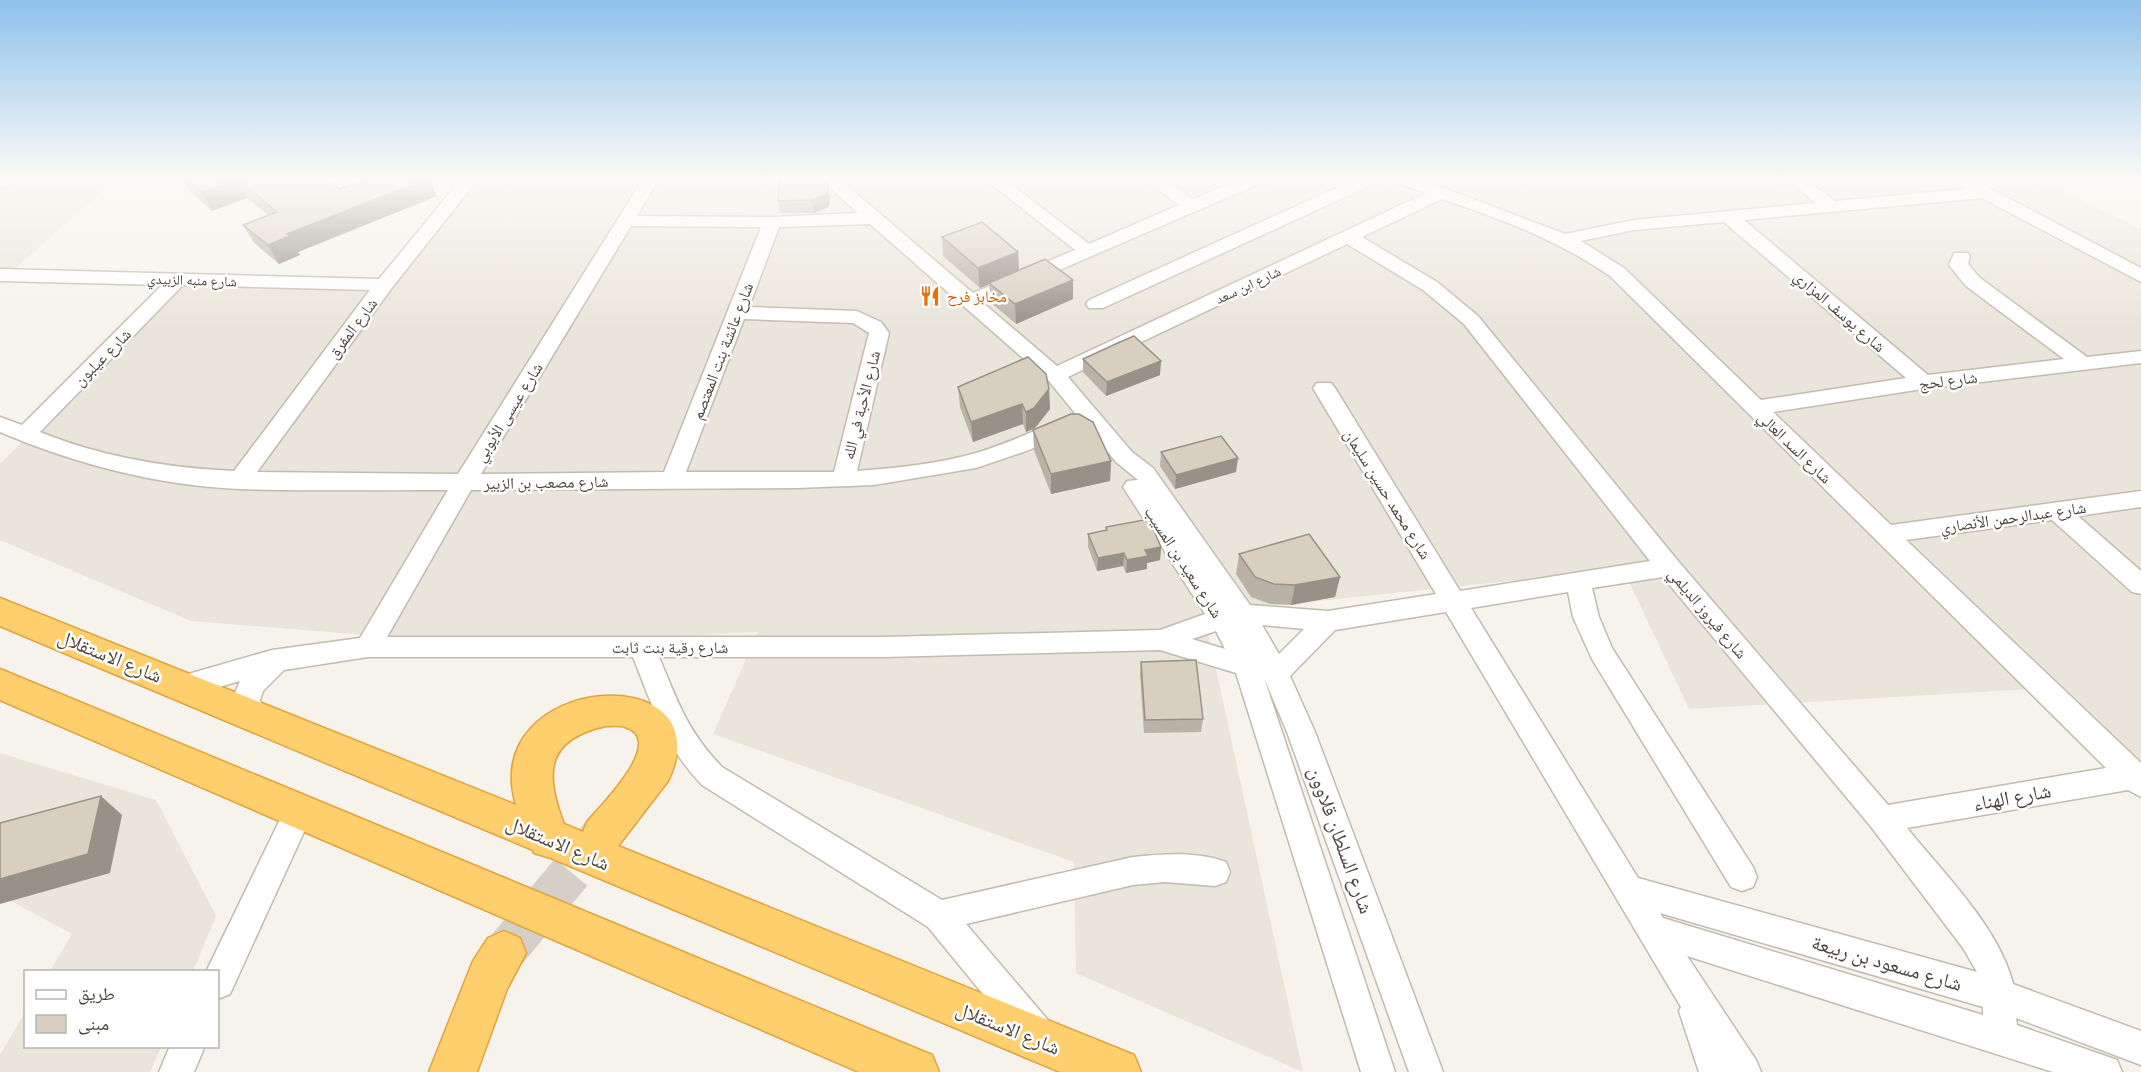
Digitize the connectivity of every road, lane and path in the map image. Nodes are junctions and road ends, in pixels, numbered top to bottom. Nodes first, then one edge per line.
1 (429, 229) edge
2 (620, 229) edge
3 (769, 229) edge
4 (887, 229) edge
5 (1059, 229) edge
6 (1140, 229) edge
7 (1260, 229) edge
8 (1365, 229) edge
9 (1539, 229) edge
10 (1614, 229) edge
11 (1744, 229) edge
12 (2051, 229) edge
13 (1349, 237) junction
14 (1566, 239) junction
15 (1089, 252) junction
16 (1961, 256) dead end
17 (0, 275) edge
18 (2141, 276) edge
19 (179, 279) junction
20 (384, 285) junction
21 (969, 302) junction
22 (1096, 304) dead end
23 (738, 313) junction
24 (2141, 357) edge
25 (2084, 364) junction
26 (1055, 375) junction
27 (1923, 382) junction
28 (1324, 388) dead end
29 (1755, 408) junction
30 (1090, 415) junction
31 (0, 424) edge
32 (25, 435) junction
33 (672, 480) junction
34 (843, 480) junction
35 (239, 481) junction
36 (464, 483) junction
37 (2141, 499) edge
38 (2058, 512) junction
39 (1885, 534) junction
40 (1669, 567) junction
41 (1578, 580) junction
42 (2141, 585) edge
43 (1454, 600) junction
44 (0, 611) edge
45 (1232, 616) junction
46 (1328, 621) junction
47 (1160, 640) junction
48 (368, 647) junction
49 (642, 647) junction
50 (278, 660) junction
51 (1246, 666) junction
52 (1276, 674) junction
53 (0, 684) edge
54 (185, 686) junction
55 (250, 714) junction
56 (2138, 779) edge
57 (298, 812) junction
58 (1882, 819) junction
59 (602, 835) tunnel mouth
60 (549, 840) junction
61 (1215, 872) dead end
62 (1742, 877) dead end
63 (1629, 890) junction
64 (939, 916) junction
65 (1655, 931) junction
66 (504, 953) tunnel mouth
67 (987, 973) junction
68 (219, 981) edge
69 (1690, 992) junction
70 (1999, 995) junction
71 (970, 1012) junction
72 (2000, 1037) junction
73 (1046, 1043) junction
74 (188, 1048) edge
75 (2141, 1048) edge
76 (176, 1072) edge
77 (453, 1072) edge
78 (915, 1072) edge
79 (1117, 1072) edge
80 (1378, 1072) edge
81 (1426, 1072) edge
82 (1716, 1072) edge
83 (1744, 1072) edge
84 (2105, 1072) edge

1 - 20 street, شارع المفرق
2 - 36 street, شارع عيسى الأيوبي
3 - 23 street, شارع عائشة بنت المعتصم
4 - 21 street, شارع سعيد بن المسيب
5 - 15 street
6 - 15 street
7 - 22 street
8 - 13 street, شارع ابن سعد
9 - 14 street, شارع السد العالي
10 - 14 street
11 - 27 street, شارع يوسف المزاري
12 - 18 street
13 - 26 street, شارع ابن سعد
13 - 40 street, شارع فيروز الديلمي
14 - 29 street, شارع السد العالي
15 - 21 street
16 - 25 street
17 - 19 street, شارع منبه الزبيدي
19 - 20 street, شارع منبه الزبيدي
19 - 32 street, شارع عيلبون
20 - 35 street, شارع المفرق
21 - 26 street, شارع سعيد بن المسيب
23 - 33 street, شارع عائشة بنت المعتصم
23 - 34 street, شارع الأحبة في الله
24 - 25 street, شارع لحج
25 - 27 street, شارع لحج
26 - 30 street, شارع سعيد بن المسيب
27 - 29 street, شارع لحج
28 - 43 street, شارع محمد حسين سليمان
29 - 39 street, شارع السد العالي
30 - 34 street, شارع مصعب بن الزبير
30 - 45 street, شارع سعيد بن المسيب
31 - 32 street, شارع مصعب بن الزبير
32 - 35 street, شارع مصعب بن الزبير
33 - 34 street, شارع مصعب بن الزبير
33 - 36 street, شارع مصعب بن الزبير
35 - 36 street, شارع مصعب بن الزبير
36 - 48 street, شارع عيسى الأيوبي
37 - 38 street, شارع عبدالرحمن الأنصاري
38 - 39 street, شارع عبدالرحمن الأنصاري
38 - 42 street
39 - 56 street, شارع السد العالي
40 - 41 street
40 - 58 street, شارع فيروز الديلمي
41 - 43 street
41 - 62 street
43 - 46 street
43 - 63 street, شارع محمد حسين سليمان
44 - 54 highway, شارع الاستقلال
45 - 46 street
45 - 47 street, شارع رقية بنت ثابت
45 - 51 street, شارع سعيد بن المسيب
45 - 52 street, شارع السلطان قلاوون
46 - 52 street
47 - 49 street, شارع رقية بنت ثابت
47 - 51 street, شارع رقية بنت ثابت
48 - 49 street, شارع رقية بنت ثابت
48 - 50 street, شارع رقية بنت ثابت
49 - 64 street
50 - 54 street, شارع رقية بنت ثابت
50 - 55 street
51 - 80 street, شارع السلطان قلاوون
52 - 81 street, شارع السلطان قلاوون
53 - 57 highway
54 - 55 highway, شارع الاستقلال
55 - 60 highway, شارع الاستقلال
56 - 58 street, شارع الهناء
57 - 68 street
57 - 78 highway
58 - 70 street, شارع فيروز الديلمي
59 - 60 highway
60 - 71 highway, شارع الاستقلال
61 - 64 street
63 - 65 street, شارع محمد حسين سليمان
63 - 70 street, شارع مسعود بن ربيعة
64 - 67 street
65 - 69 street, شارع محمد حسين سليمان
65 - 72 street, شارع مسعود بن ربيعة
66 - 77 highway
67 - 71 street
67 - 73 street
69 - 82 street
69 - 83 street
70 - 72 street, شارع فيروز الديلمي
70 - 75 street, شارع مسعود بن ربيعة
71 - 73 highway, شارع الاستقلال
72 - 84 street, شارع مسعود بن ربيعة
73 - 79 highway, شارع الاستقلال
74 - 76 street

